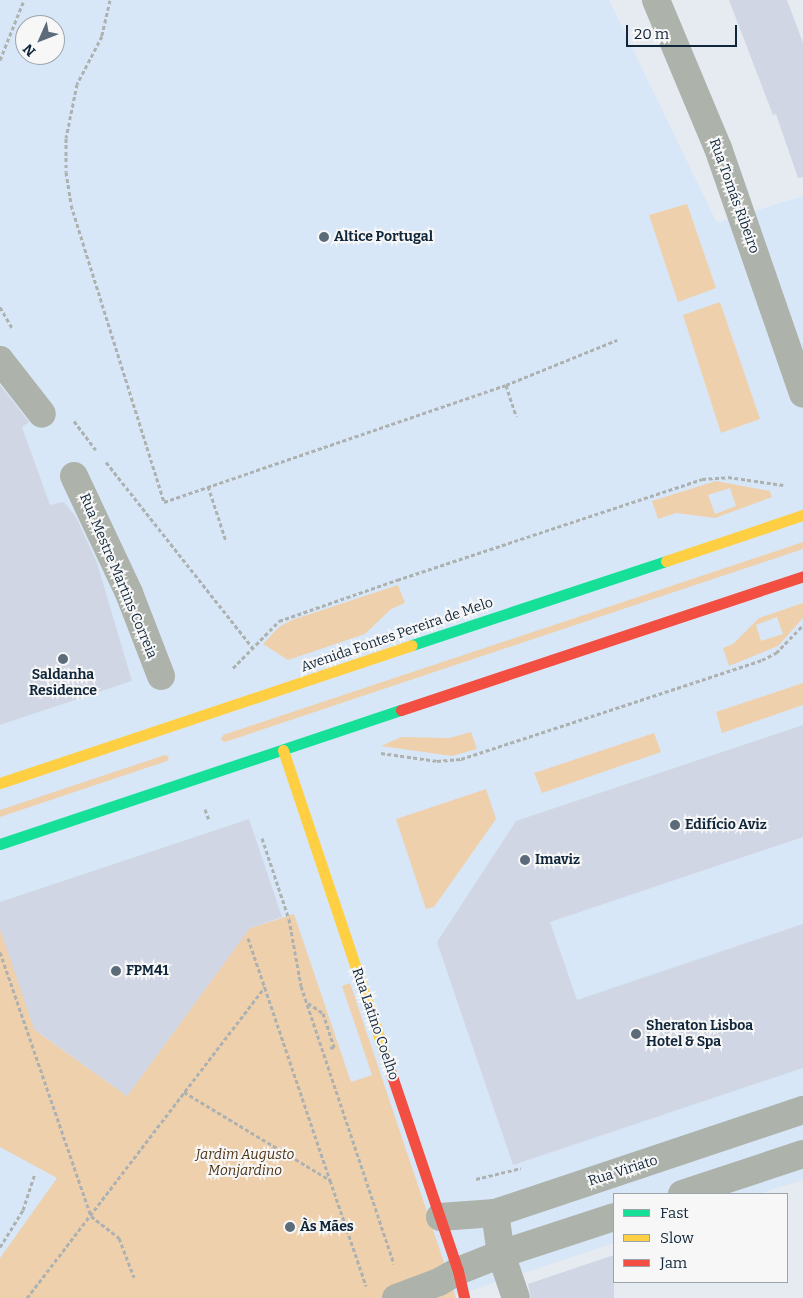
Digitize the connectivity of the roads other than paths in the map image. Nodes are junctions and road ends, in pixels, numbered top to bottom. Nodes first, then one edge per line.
1 (656, 0) edge
2 (0, 360) edge
3 (803, 394) edge
4 (42, 414) dead end
5 (74, 476) dead end
6 (803, 515) edge
7 (803, 576) edge
8 (160, 676) dead end
9 (283, 750) junction
10 (0, 783) edge
11 (0, 844) edge
12 (803, 1110) edge
13 (803, 1154) edge
14 (685, 1193) edge
15 (495, 1213) junction
16 (440, 1217) junction
17 (613, 1217) edge
18 (501, 1254) junction
19 (458, 1271) junction
20 (400, 1296) edge
21 (464, 1298) edge
22 (516, 1298) edge

1 - 3 street, Rua Tomás Ribeiro
2 - 4 street
5 - 8 street, Rua Mestre Martins Correia
6 - 10 main road, Avenida Fontes Pereira de Melo
7 - 9 main road
9 - 11 main road
9 - 16 main road, Rua Latino Coelho
12 - 15 street, Rua Viriato
13 - 14 street
15 - 16 street, Rua Viriato
15 - 18 street
16 - 19 main road, Rua Latino Coelho
17 - 18 street
18 - 19 street
18 - 22 street
19 - 20 street
19 - 21 main road, Rua Latino Coelho

